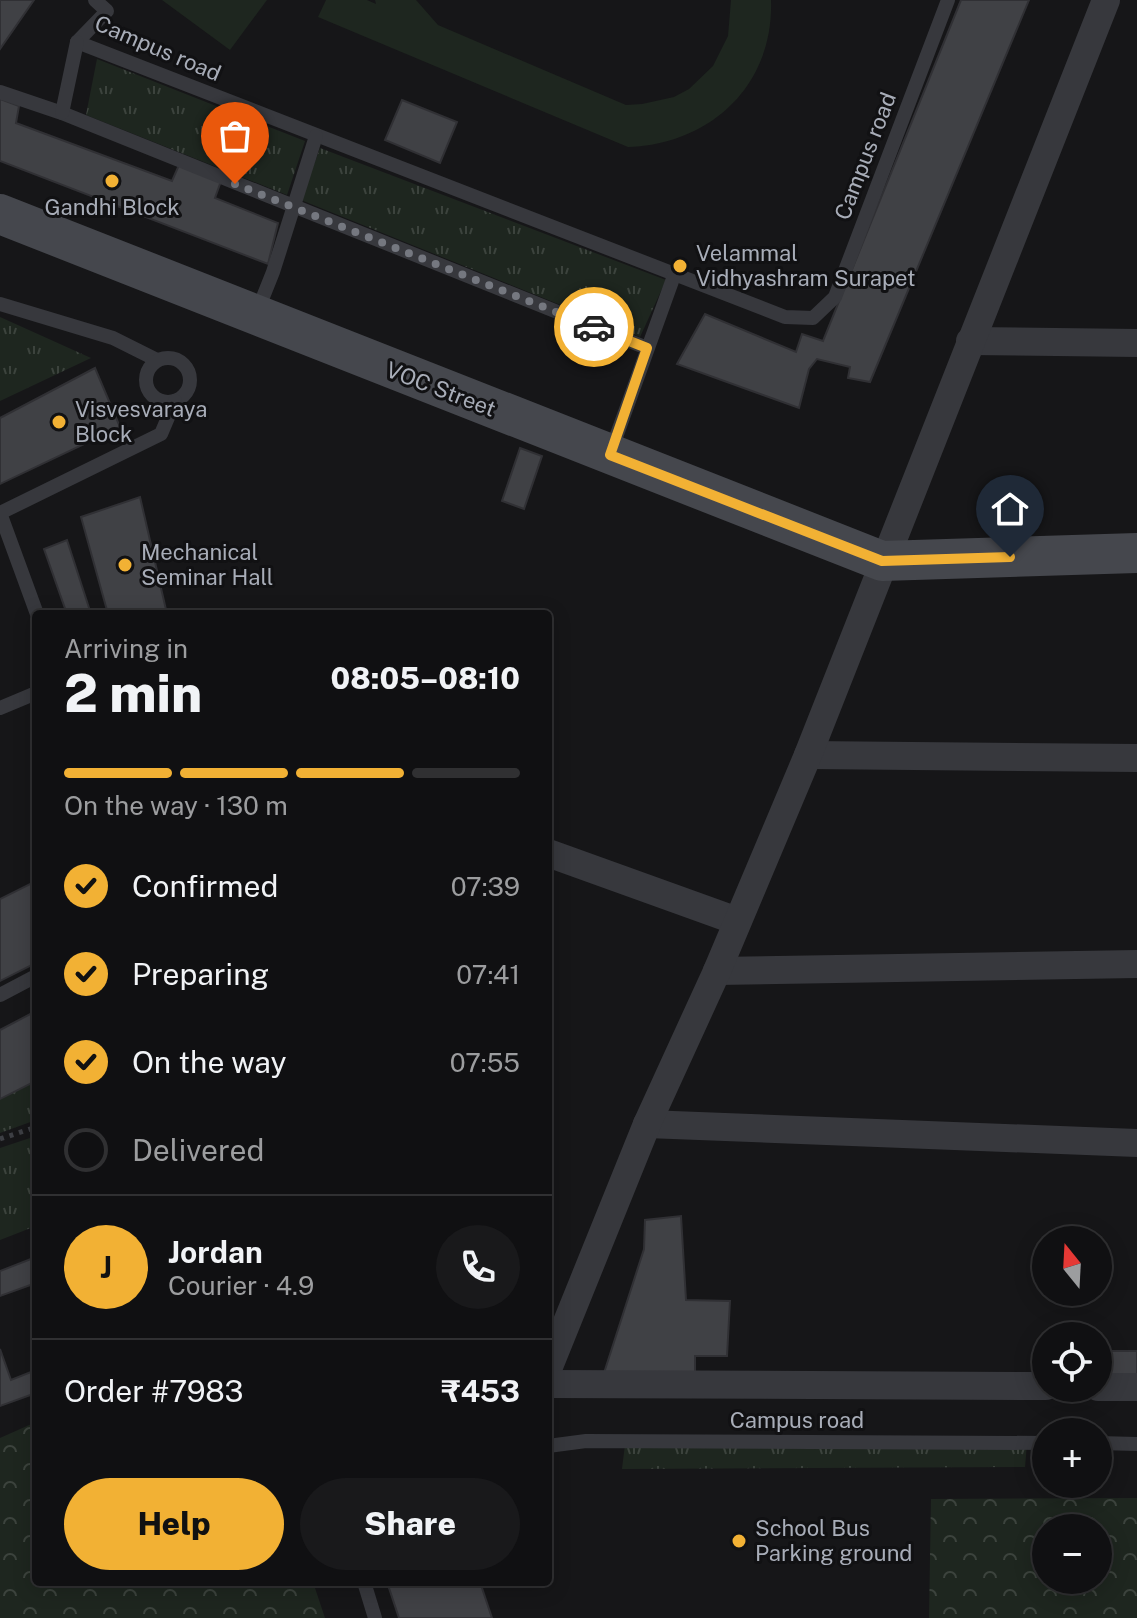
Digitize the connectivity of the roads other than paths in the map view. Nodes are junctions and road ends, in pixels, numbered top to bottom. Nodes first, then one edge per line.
1 (95, 0) edge
2 (948, 0) edge
3 (1106, 0) edge
4 (77, 42) junction
5 (0, 92) edge
6 (62, 113) junction
7 (316, 136) junction
8 (293, 207) junction
9 (0, 214) edge
10 (675, 273) junction
11 (0, 304) edge
12 (255, 316) junction
13 (970, 341) junction
14 (1137, 343) edge
15 (647, 348) junction
16 (157, 360) junction
17 (175, 401) junction
18 (610, 455) junction
19 (1137, 553) edge
20 (882, 561) junction
21 (36, 610) edge
22 (32, 695) edge
23 (0, 708) edge
24 (808, 755) junction
25 (1137, 758) edge
26 (552, 854) edge
27 (737, 921) junction
28 (1137, 964) edge
29 (717, 971) junction
30 (32, 978) edge
31 (0, 995) edge
32 (647, 1124) junction
33 (1137, 1143) edge
34 (552, 1359) edge
35 (552, 1384) edge
36 (1032, 1386) edge
37 (1112, 1387) edge
38 (1137, 1387) edge
39 (1032, 1443) edge
40 (1112, 1443) edge
41 (1137, 1444) edge
42 (552, 1445) edge
43 (365, 1586) edge
44 (375, 1618) edge

1 - 4 lane, Campus road
2 - 10 lane, Campus road
3 - 13 street
4 - 6 lane
4 - 7 lane, Campus road
5 - 6 lane
6 - 8 lane
7 - 8 lane
7 - 10 lane, Campus road
8 - 12 lane
8 - 15 lane
9 - 12 street, VOC Street
10 - 15 lane
11 - 16 lane
12 - 18 street, VOC Street
13 - 14 street
13 - 20 street
15 - 18 lane
16 - 17 lane
16 - 17 lane
17 - 21 lane
18 - 20 street, VOC Street
19 - 20 street
20 - 24 street
22 - 23 lane
24 - 25 street
24 - 27 street
26 - 27 street
27 - 29 street
28 - 29 street
29 - 32 street
30 - 31 lane
32 - 33 street
32 - 34 street
35 - 36 street
37 - 38 street
39 - 42 lane, Campus road
40 - 41 lane
43 - 44 lane

